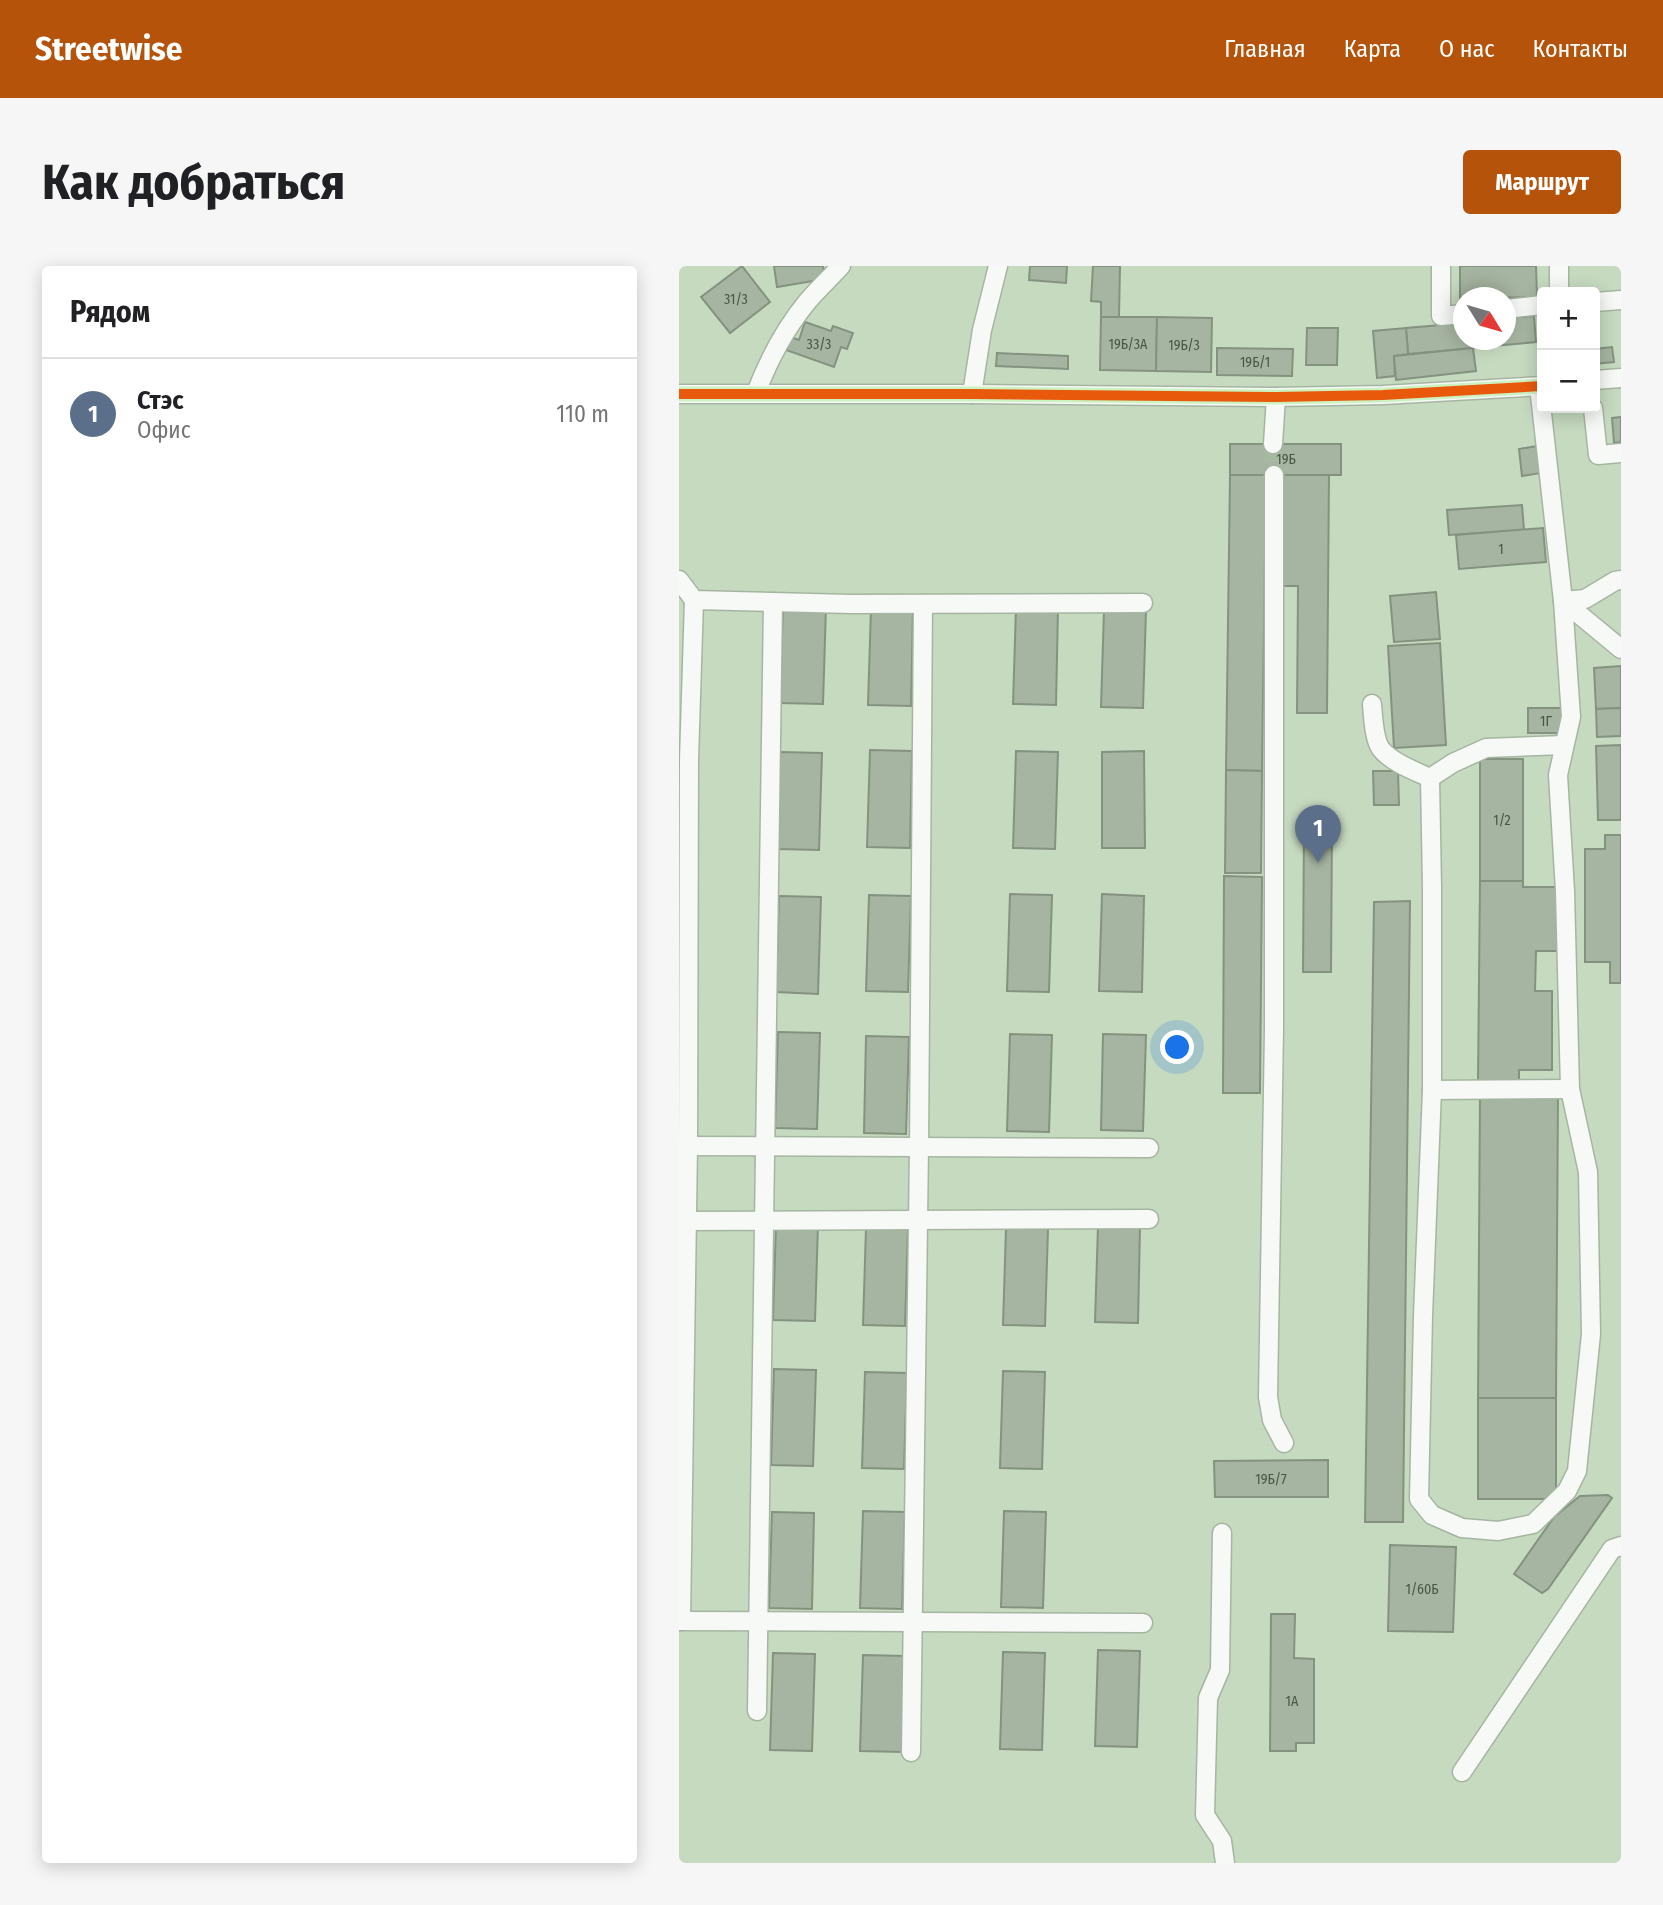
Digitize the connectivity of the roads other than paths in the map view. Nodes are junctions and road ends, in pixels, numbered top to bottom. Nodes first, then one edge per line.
1 (841, 266) edge
2 (998, 266) edge
3 (1441, 266) edge
4 (1559, 266) edge
5 (1559, 287) edge
6 (1621, 300) edge
7 (1600, 302) edge
8 (1537, 306) edge
9 (1516, 308) edge
10 (1453, 315) edge
11 (1621, 378) edge
12 (1600, 380) edge
13 (1537, 386) edge
14 (756, 393) junction
15 (679, 394) edge
16 (972, 394) junction
17 (1276, 397) junction
18 (1544, 413) edge
19 (1594, 413) edge
20 (1273, 444) tunnel mouth
21 (1621, 453) edge
22 (1273, 475) tunnel mouth
23 (679, 580) edge
24 (1621, 580) edge
25 (694, 600) junction
26 (1563, 601) junction
27 (773, 602) junction
28 (1143, 603) dead end
29 (923, 604) junction
30 (1621, 649) edge
31 (1372, 704) dead end
32 (1564, 745) junction
33 (1430, 778) junction
34 (1570, 1089) junction
35 (1432, 1090) junction
36 (683, 1146) edge
37 (765, 1146) junction
38 (919, 1147) junction
39 (1149, 1149) dead end
40 (1149, 1219) dead end
41 (917, 1220) junction
42 (682, 1221) edge
43 (764, 1221) junction
44 (1284, 1443) dead end
45 (1222, 1533) dead end
46 (1621, 1546) edge
47 (680, 1621) edge
48 (759, 1622) junction
49 (912, 1623) junction
50 (1143, 1623) dead end
51 (757, 1711) dead end
52 (911, 1752) dead end
53 (1462, 1772) dead end
54 (1225, 1863) edge

1 - 14 street
2 - 16 street
3 - 10 street
4 - 5 street
6 - 7 street
8 - 9 street
11 - 12 street
13 - 17 street
14 - 15 street
14 - 16 street
16 - 17 street
17 - 20 street
18 - 26 street
19 - 21 street
22 - 44 street
23 - 25 street
24 - 26 street
25 - 27 street
25 - 36 street
26 - 30 street
26 - 32 street
27 - 29 street
27 - 37 street
28 - 29 street
29 - 38 street
31 - 33 street
32 - 33 street
32 - 34 street
33 - 35 street
34 - 35 street
34 - 35 street
36 - 37 street
36 - 42 street
37 - 38 street
37 - 43 street
38 - 39 street
38 - 41 street
40 - 41 street
41 - 43 street
41 - 49 street
42 - 43 street
42 - 47 street
43 - 48 street
45 - 54 street
46 - 53 street
47 - 48 street
48 - 49 street
48 - 51 street
49 - 50 street
49 - 52 street

